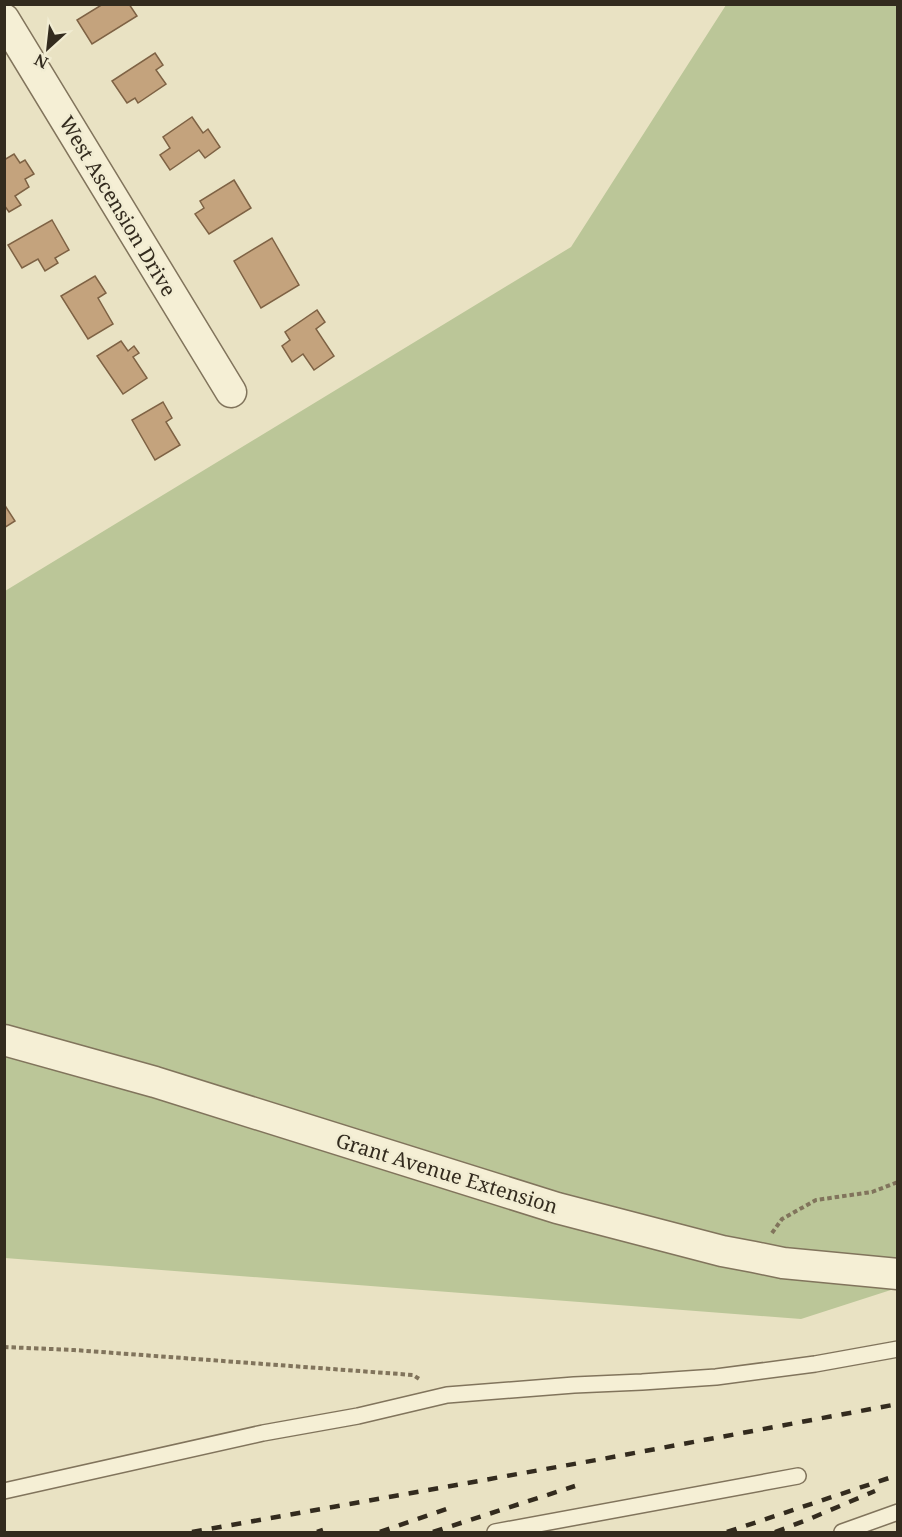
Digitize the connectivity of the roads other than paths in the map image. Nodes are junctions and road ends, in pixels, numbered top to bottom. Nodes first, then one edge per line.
1 (4, 19) edge
2 (231, 392) dead end
3 (4, 1040) edge
4 (897, 1274) edge
5 (897, 1349) edge
6 (798, 1476) dead end
7 (4, 1491) edge
8 (897, 1512) edge
9 (495, 1533) edge
10 (842, 1533) edge

1 - 2 street, West Ascension Drive
3 - 4 street, Grant Avenue Extension
5 - 7 lane
6 - 9 lane
8 - 10 lane

